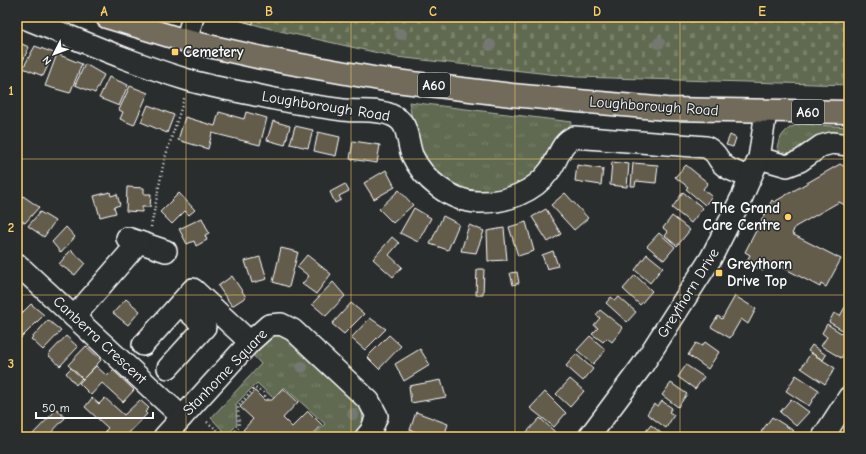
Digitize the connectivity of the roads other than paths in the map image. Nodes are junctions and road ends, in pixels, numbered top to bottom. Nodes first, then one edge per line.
1 (22, 17) edge
2 (107, 17) edge
3 (193, 17) edge
4 (186, 41) junction
5 (766, 112) junction
6 (849, 112) edge
7 (849, 145) edge
8 (759, 158) junction
9 (750, 177) junction
10 (145, 244) road end
11 (17, 264) edge
12 (180, 304) junction
13 (74, 317) junction
14 (250, 342) junction
15 (143, 345) dead end
16 (168, 368) dead end
17 (849, 397) edge
18 (182, 417) junction
19 (164, 437) edge
20 (366, 437) edge
21 (589, 437) edge
22 (823, 437) edge

1 - 9 street, Loughborough Road
2 - 4 main road, Loughborough Road / A60
3 - 4 street
4 - 5 main road, Loughborough Road / A60
5 - 6 main road, Loughborough Road / A60
5 - 8 street, Greythorn Drive
7 - 8 street
8 - 9 street, Greythorn Drive
9 - 21 street, Greythorn Drive
10 - 13 street
11 - 13 street, Canberra Crescent
12 - 14 street
12 - 15 street
12 - 16 street
13 - 18 street, Canberra Crescent
14 - 18 street, Stanhome Square
14 - 20 street, Stanhome Square
17 - 22 street
18 - 19 street, Stanhome Square

